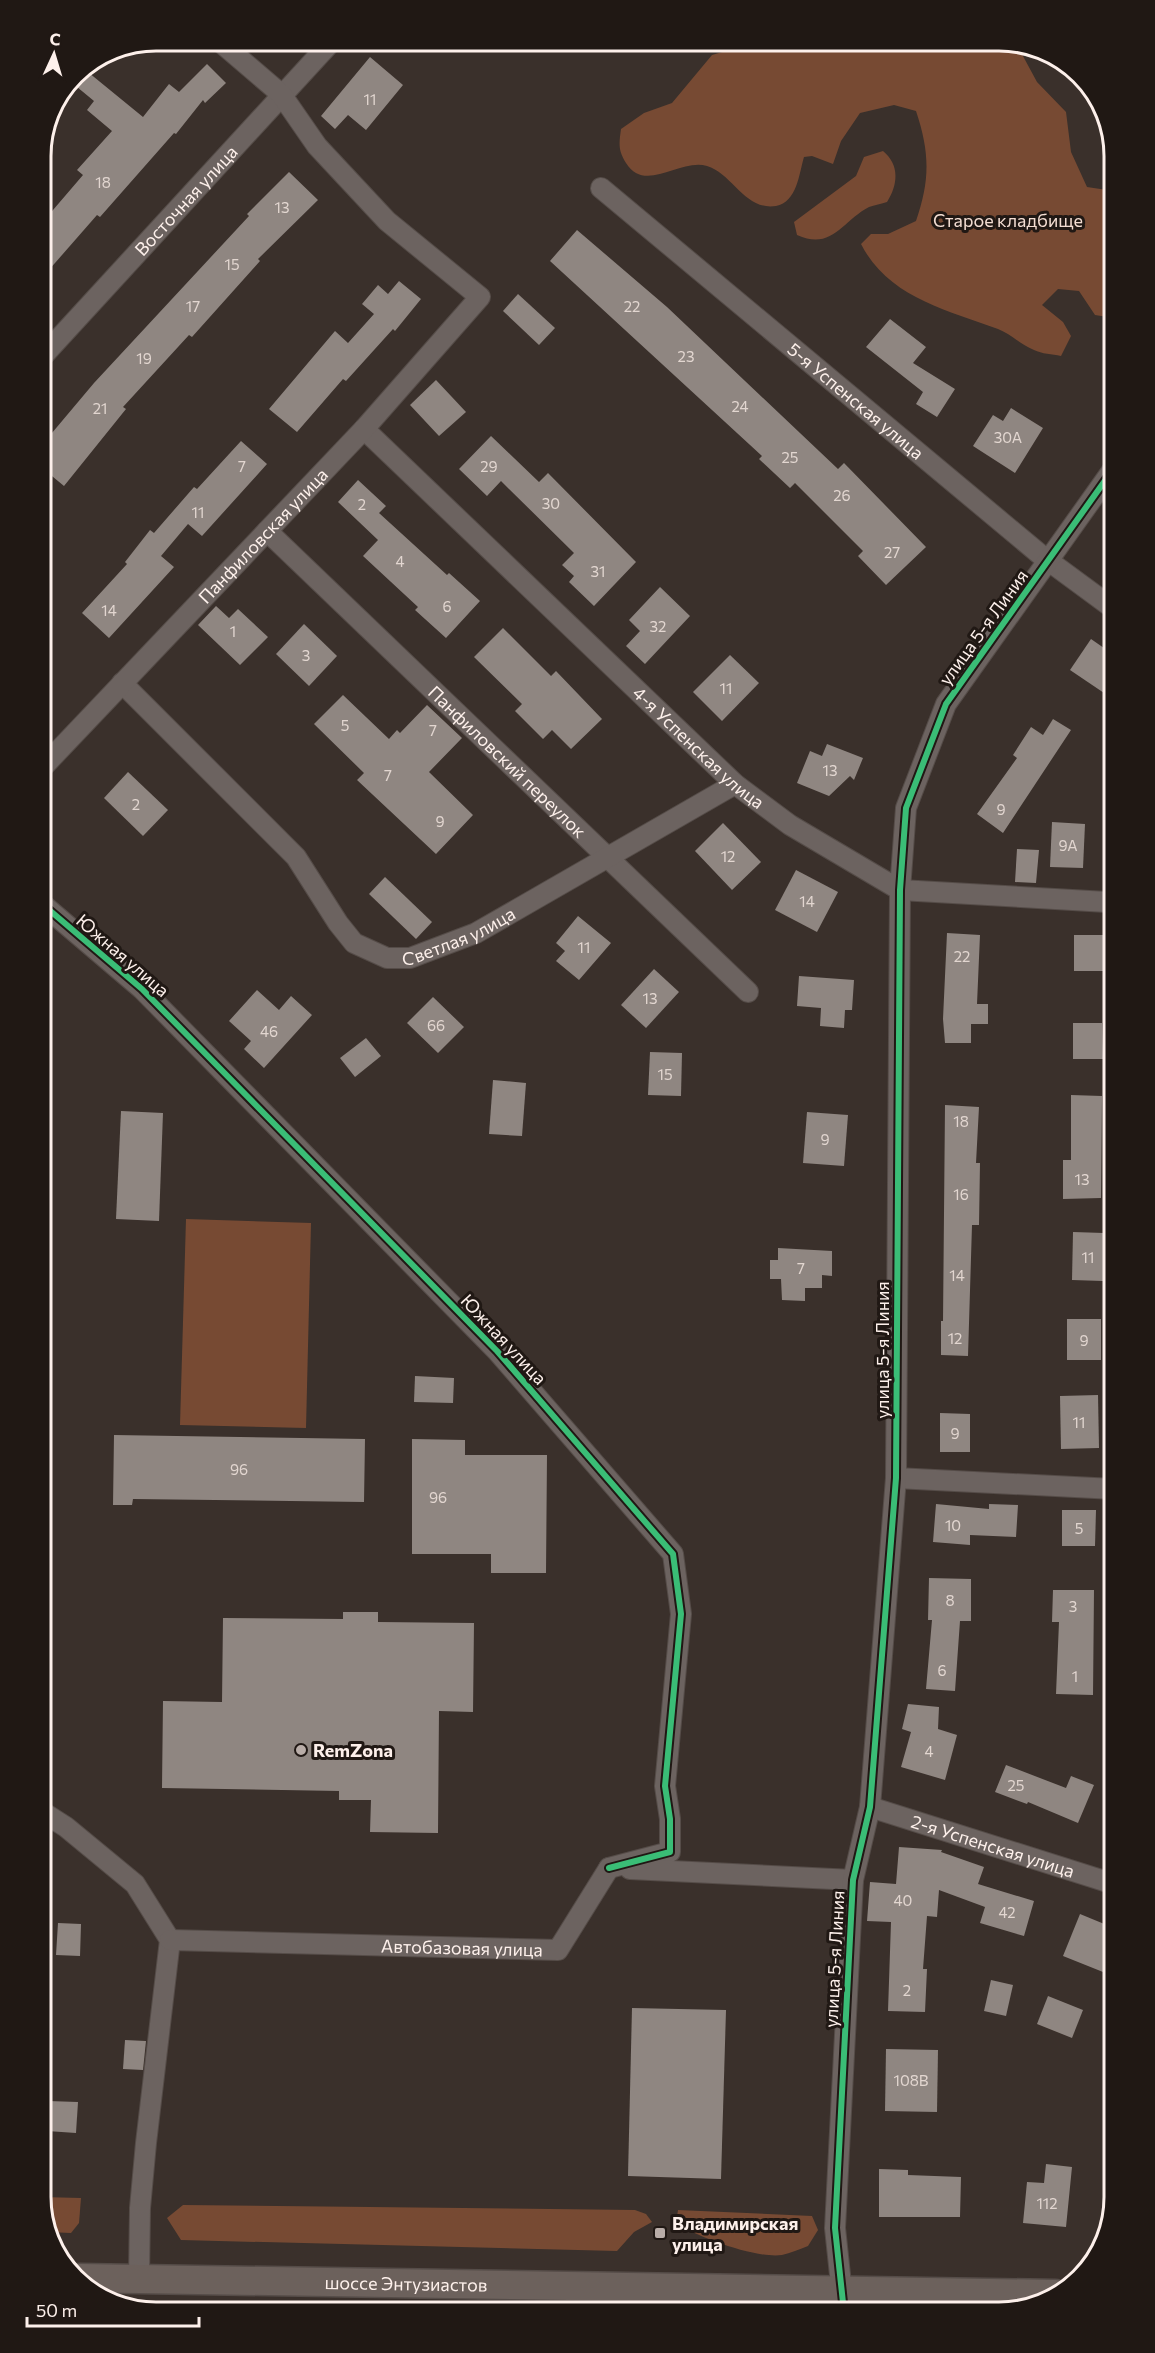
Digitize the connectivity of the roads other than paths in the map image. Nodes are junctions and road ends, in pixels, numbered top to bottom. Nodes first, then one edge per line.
1 (232, 51) edge
2 (322, 51) edge
3 (281, 94) junction
4 (601, 188) dead end
5 (51, 347) edge
6 (364, 429) junction
7 (1104, 482) edge
8 (267, 531) junction
9 (1048, 561) junction
10 (1104, 602) edge
11 (122, 683) junction
12 (51, 758) edge
13 (735, 784) junction
14 (609, 858) junction
15 (900, 890) junction
16 (1104, 902) edge
17 (51, 912) edge
18 (748, 992) dead end
19 (896, 1478) junction
20 (1104, 1488) edge
21 (870, 1807) junction
22 (51, 1817) edge
23 (609, 1868) junction
24 (853, 1880) junction
25 (1104, 1881) edge
26 (170, 1940) junction
27 (90, 2278) edge
28 (139, 2279) junction
29 (1037, 2295) edge
30 (843, 2301) edge

1 - 3 street
2 - 3 street, Восточная улица
3 - 5 street, Восточная улица
3 - 6 street, Панфиловская улица
4 - 9 street, 5-я Успенская улица
6 - 8 street, Панфиловская улица
6 - 13 street, 4-я Успенская улица
7 - 9 street, улица 5-я Линия
8 - 11 street, Панфиловская улица
8 - 14 street, Панфиловский переулок
9 - 10 street, 5-я Успенская улица
9 - 15 street, улица 5-я Линия
11 - 12 street, Панфиловская улица
11 - 14 street, Светлая улица
13 - 14 street, Светлая улица
13 - 15 street, 4-я Успенская улица
14 - 18 street, Панфиловский переулок
15 - 16 street, 4-я Успенская улица
15 - 19 street, улица 5-я Линия
17 - 23 street, Южная улица
19 - 20 street
19 - 21 street, улица 5-я Линия
21 - 24 street, улица 5-я Линия
21 - 25 street, 2-я Успенская улица
22 - 26 street
23 - 24 street
23 - 26 street, Автобазовая улица
24 - 30 street, улица 5-я Линия
26 - 28 street
27 - 28 main road, шоссе Энтузиастов
28 - 30 main road, шоссе Энтузиастов
29 - 30 main road, шоссе Энтузиастов

